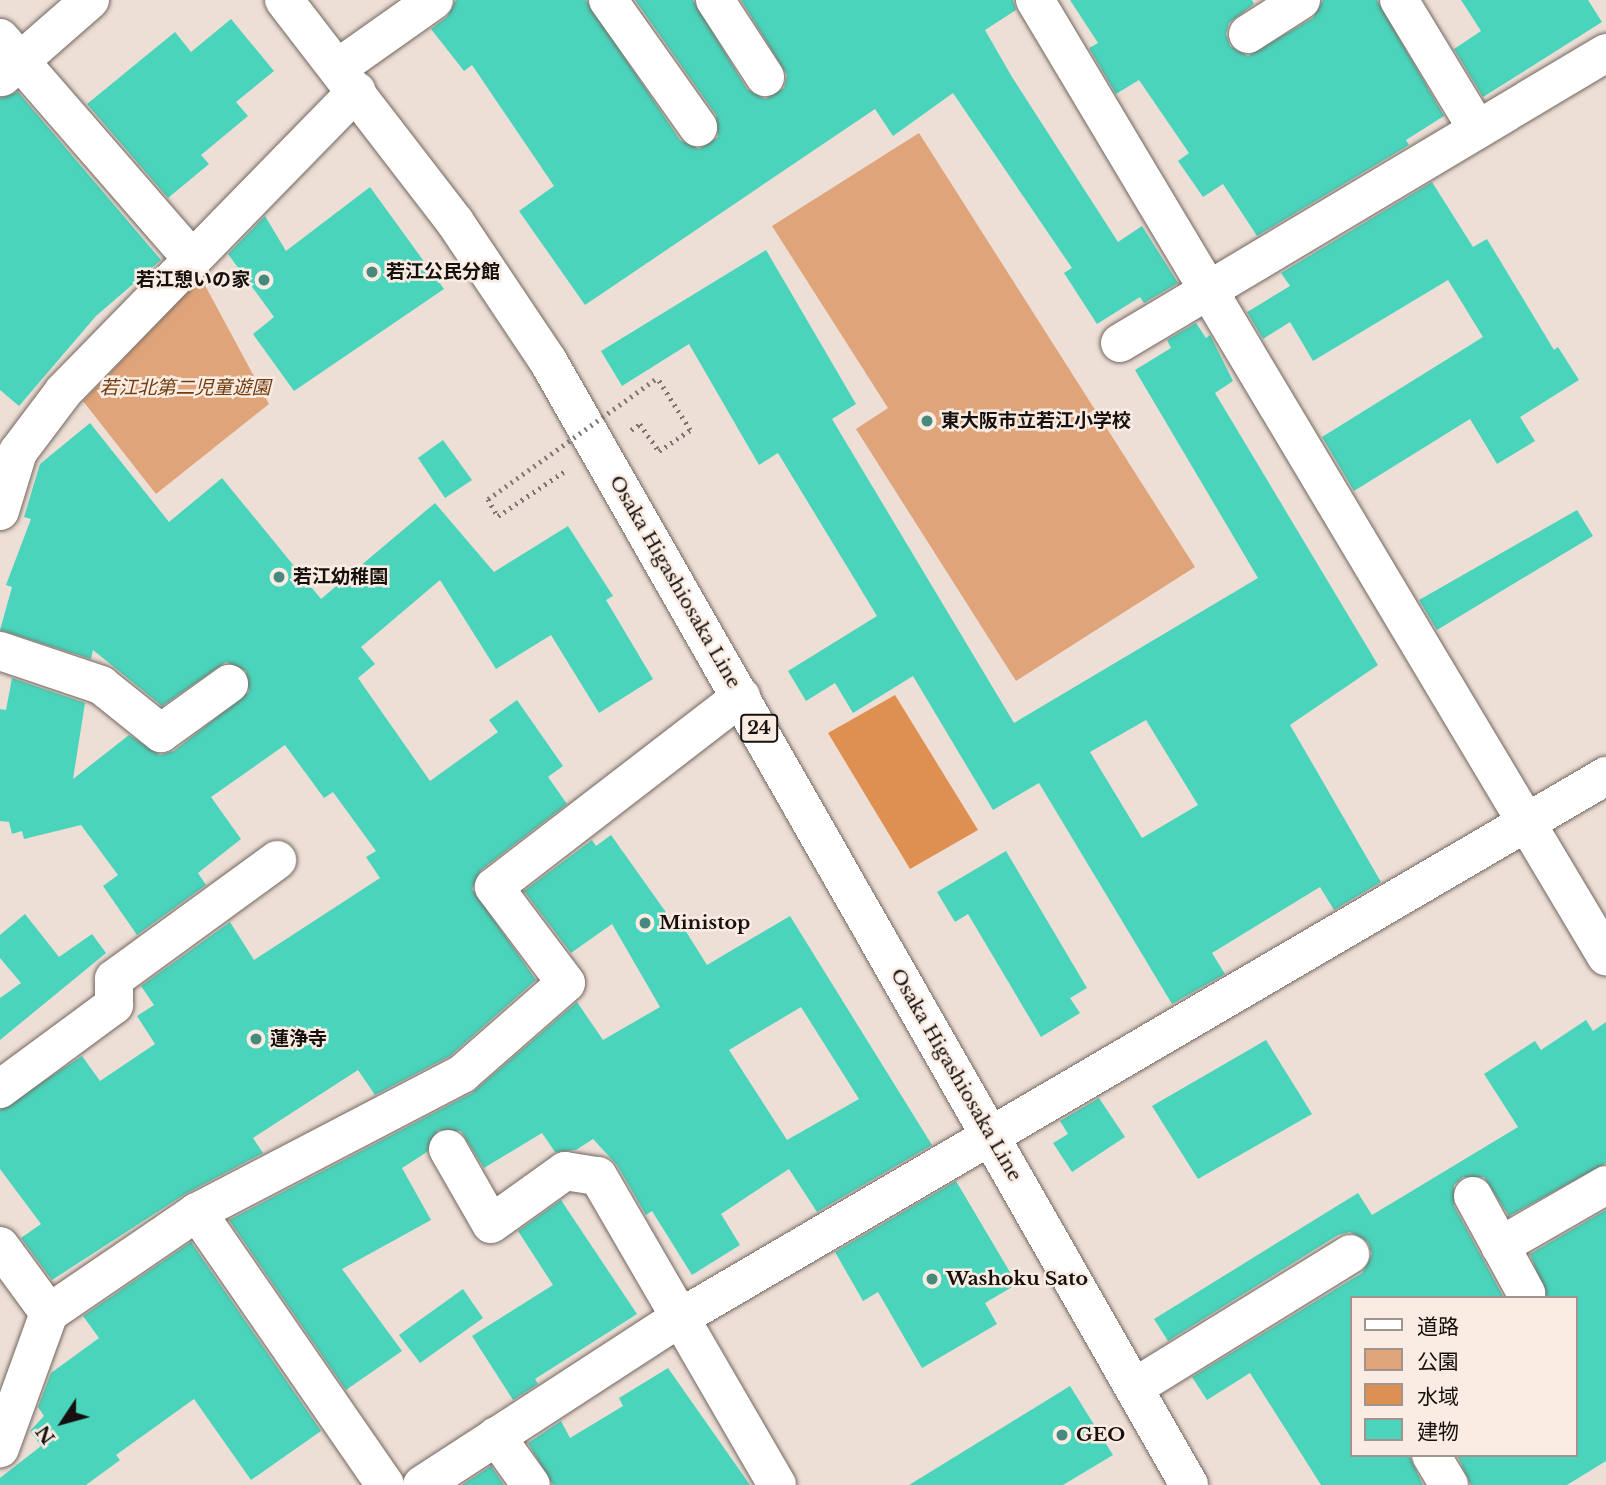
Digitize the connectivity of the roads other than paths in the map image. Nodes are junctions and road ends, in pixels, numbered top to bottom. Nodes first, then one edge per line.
1 (90, 0) edge
2 (284, 0) edge
3 (434, 0) edge
4 (608, 0) edge
5 (715, 0) edge
6 (1035, 0) edge
7 (1301, 0) edge
8 (1399, 0) edge
9 (1248, 34) dead end
10 (1606, 54) edge
11 (7, 59) edge
12 (765, 77) dead end
13 (348, 79) junction
14 (698, 127) dead end
15 (1477, 129) junction
16 (192, 259) junction
17 (1205, 290) junction
18 (1120, 342) dead end
19 (0, 511) edge
20 (0, 651) edge
21 (229, 684) dead end
22 (741, 697) junction
23 (1606, 776) edge
24 (1528, 822) junction
25 (277, 860) dead end
26 (1606, 956) edge
27 (0, 1089) edge
28 (990, 1136) junction
29 (448, 1149) dead end
30 (1606, 1185) edge
31 (1473, 1196) dead end
32 (197, 1212) junction
33 (1500, 1246) junction
34 (1350, 1254) dead end
35 (7, 1269) edge
36 (1526, 1293) dead end
37 (49, 1313) junction
38 (681, 1317) junction
39 (1135, 1387) junction
40 (496, 1436) junction
41 (0, 1448) edge
42 (1432, 1457) edge
43 (385, 1485) edge
44 (422, 1485) edge
45 (531, 1485) edge
46 (777, 1485) edge
47 (1189, 1485) edge
48 (1449, 1485) edge

1 - 11 street
2 - 13 street, Osaka Higashiosaka Line / 24
3 - 13 street
4 - 14 street
5 - 12 street
6 - 17 street
7 - 9 street
8 - 15 street
10 - 15 street
11 - 16 street
13 - 16 street
13 - 22 street, Osaka Higashiosaka Line / 24
15 - 17 street
16 - 19 street
17 - 18 street
17 - 24 street
20 - 21 street
22 - 28 street, Osaka Higashiosaka Line / 24
22 - 32 street
23 - 24 street
24 - 26 street
24 - 28 street
25 - 27 street
28 - 38 street
28 - 39 street, Osaka Higashiosaka Line / 24
29 - 38 street
30 - 33 street
31 - 33 street
32 - 37 street
32 - 43 street
33 - 36 street
34 - 39 street
35 - 37 street
37 - 41 street
38 - 40 street
38 - 46 street
39 - 47 street, Osaka Higashiosaka Line / 24
40 - 44 street
40 - 45 street
42 - 48 street

